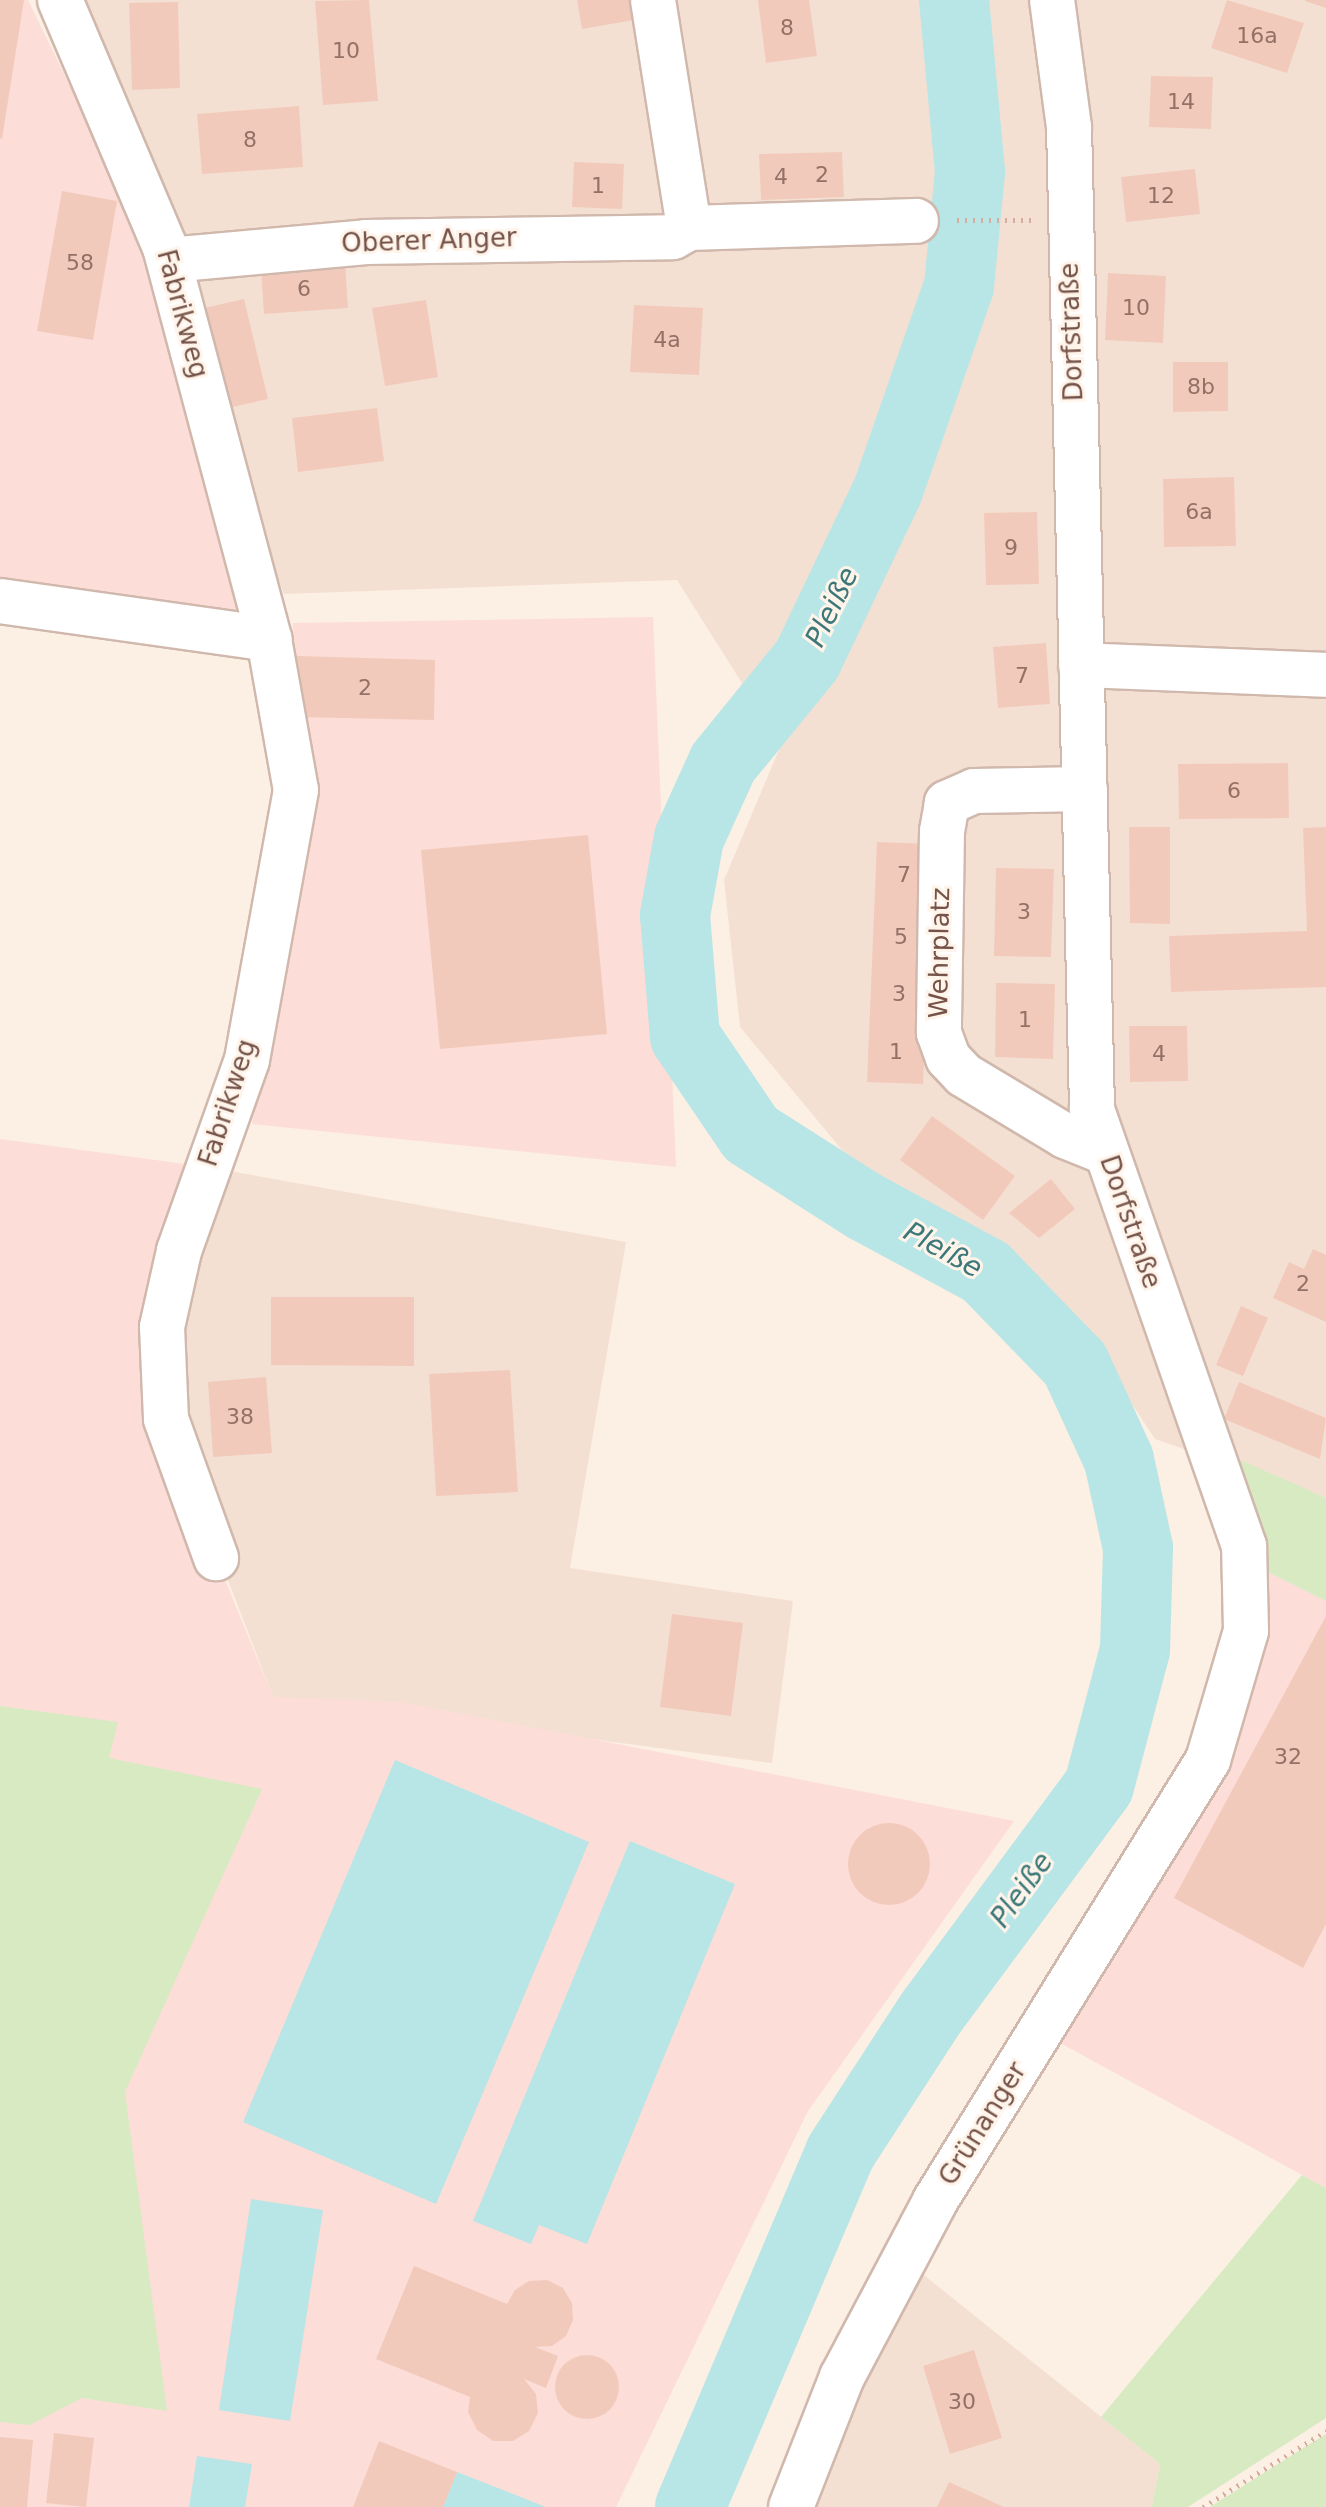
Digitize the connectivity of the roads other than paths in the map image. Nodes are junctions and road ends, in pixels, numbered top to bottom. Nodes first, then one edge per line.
1 (60, 0) edge
2 (653, 0) edge
3 (1052, 0) edge
4 (916, 221) road end
5 (689, 228) junction
6 (169, 260) junction
7 (0, 601) edge
8 (269, 639) junction
9 (1081, 665) junction
10 (1326, 675) edge
11 (1085, 789) junction
12 (1105, 1152) junction
13 (216, 1558) dead end
14 (1208, 1760) joint
15 (791, 2507) edge

1 - 6 street, Fabrikweg
2 - 5 street
3 - 9 street, Dorfstraße
4 - 5 street, Oberer Anger
5 - 6 street, Oberer Anger
6 - 8 street, Fabrikweg
7 - 8 street
8 - 13 street, Fabrikweg
9 - 10 street
9 - 11 street, Dorfstraße
11 - 12 street, Dorfstraße
11 - 12 street, Wehrplatz
12 - 14 street, Dorfstraße
14 - 15 street, Grünanger

